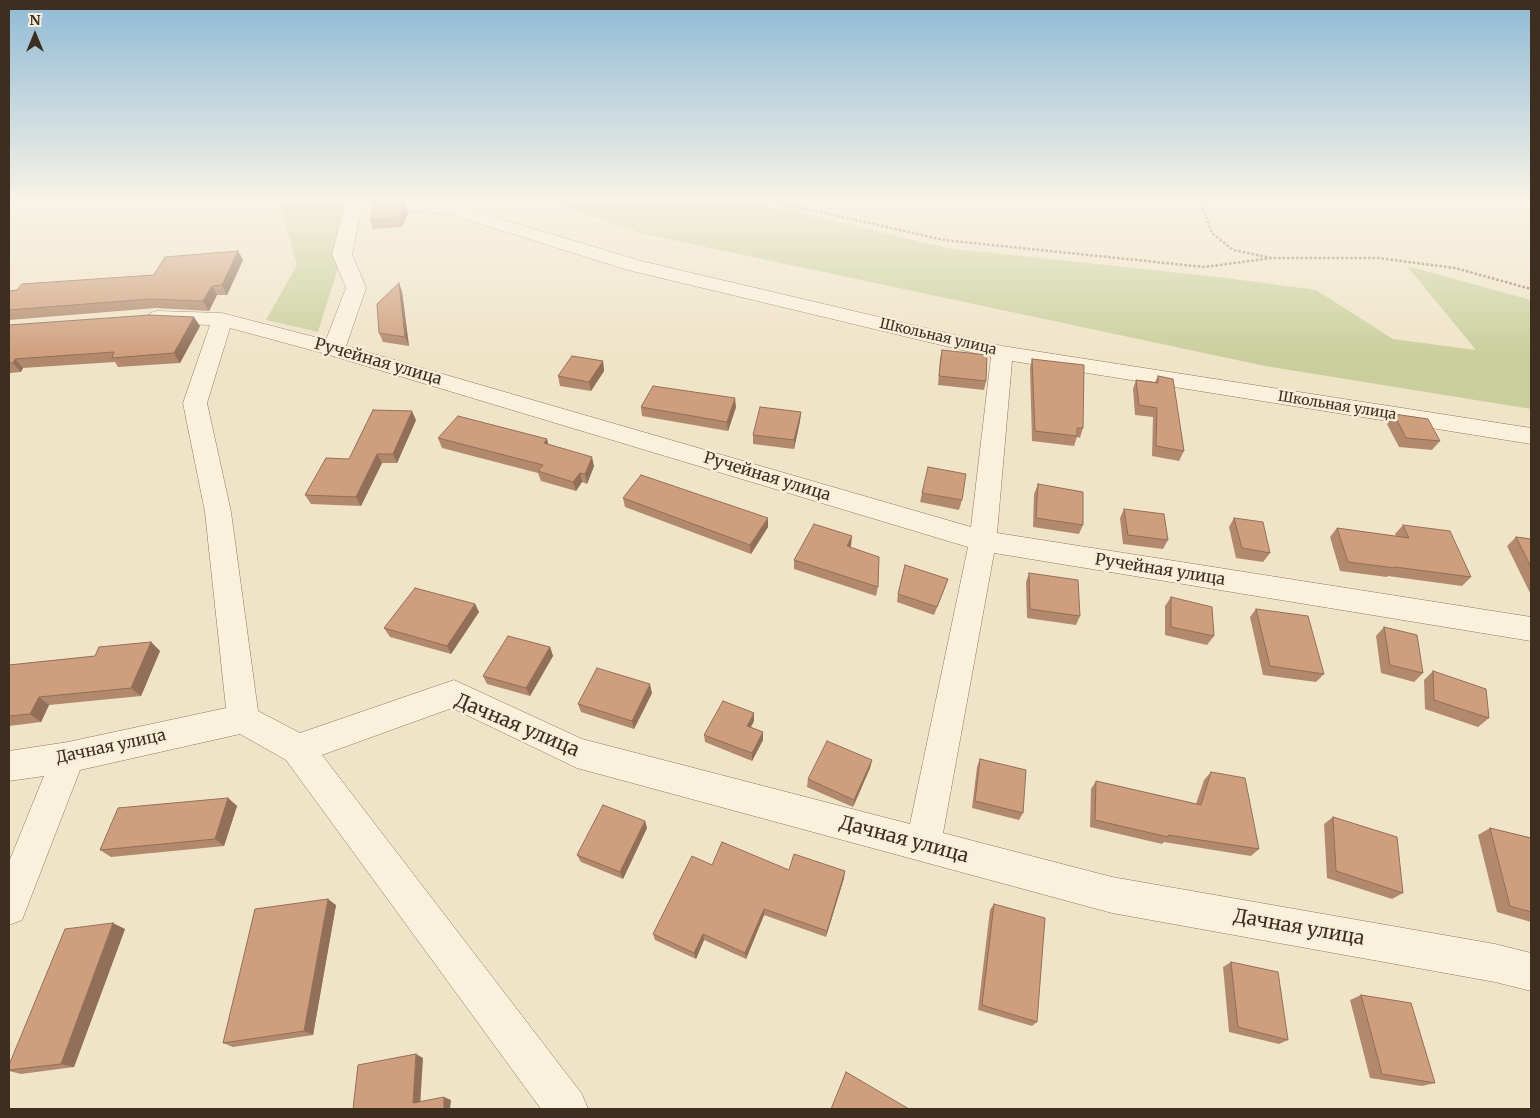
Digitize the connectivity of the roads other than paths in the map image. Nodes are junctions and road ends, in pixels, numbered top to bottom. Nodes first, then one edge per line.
1 (342, 252) edge
2 (590, 252) edge
3 (136, 318) edge
4 (222, 320) junction
5 (334, 349) junction
6 (1002, 352) junction
7 (1531, 436) edge
8 (983, 541) junction
9 (1531, 629) edge
10 (243, 720) junction
11 (298, 749) junction
12 (68, 757) junction
13 (9, 766) edge
14 (923, 844) junction
15 (9, 906) edge
16 (1531, 972) edge
17 (567, 1109) edge

1 - 5 street, Школьная улица
2 - 6 street, Школьная улица
3 - 4 street, Ручейная улица
4 - 5 street, Ручейная улица
4 - 10 street
5 - 8 street, Ручейная улица
6 - 7 street, Школьная улица
6 - 8 street
8 - 9 street, Ручейная улица
8 - 14 street
10 - 11 street
10 - 12 street, Дачная улица
11 - 14 street, Дачная улица
11 - 17 street
12 - 13 street, Дачная улица
12 - 15 street
14 - 16 street, Дачная улица

